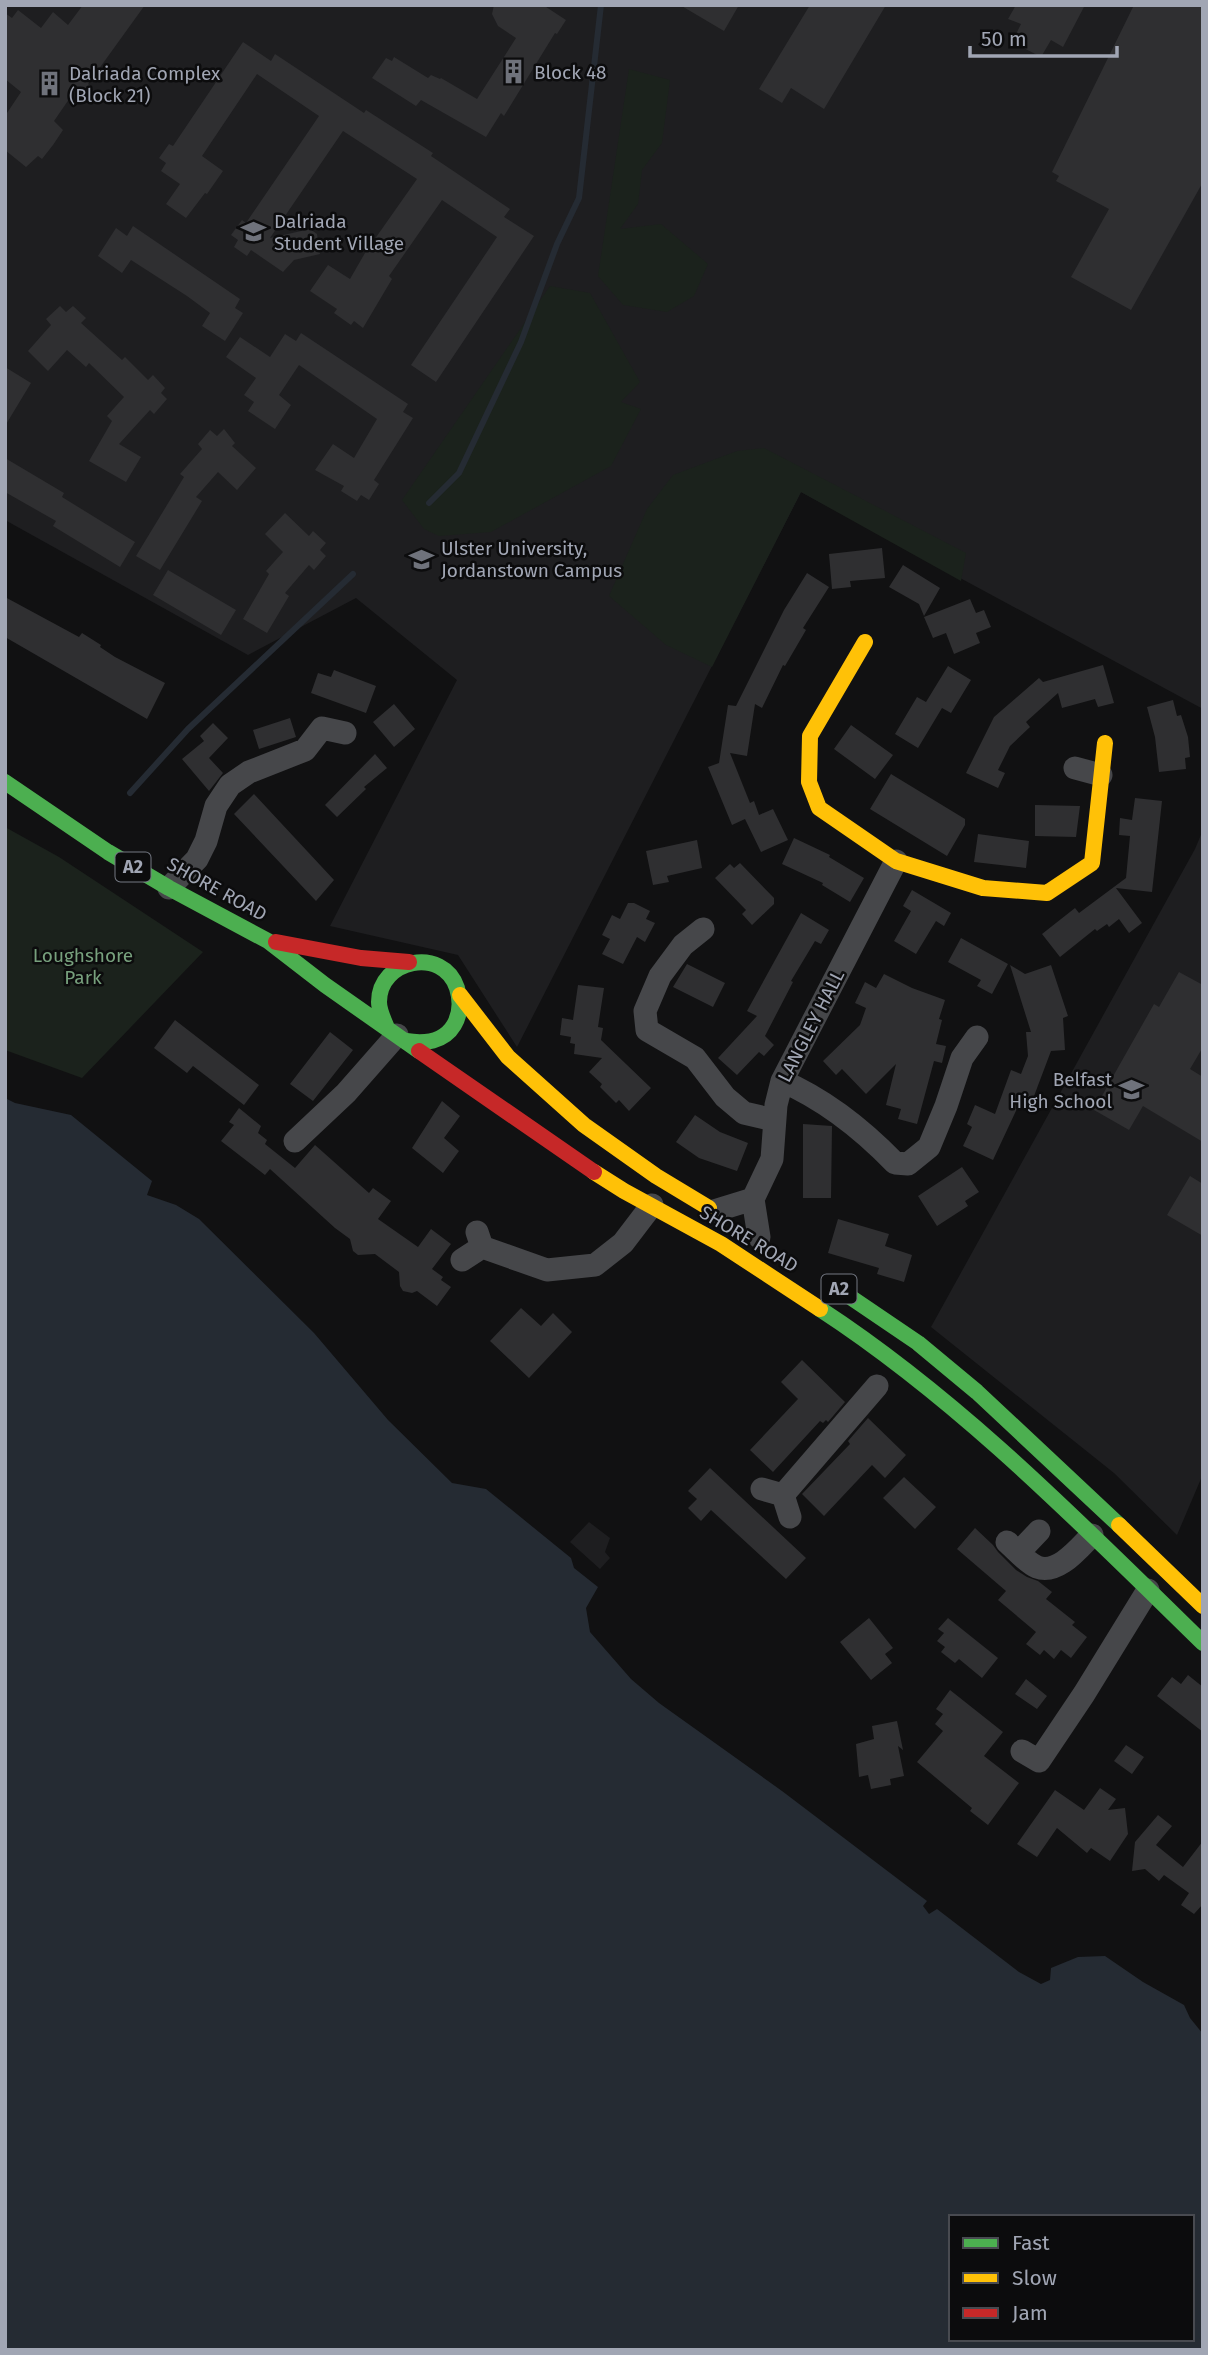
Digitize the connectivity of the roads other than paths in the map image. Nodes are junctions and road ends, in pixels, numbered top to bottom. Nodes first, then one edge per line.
1 (865, 642) dead end
2 (345, 733) dead end
3 (1105, 743) dead end
4 (1074, 768) dead end
5 (1101, 775) junction
6 (5, 782) edge
7 (197, 859) junction
8 (896, 861) junction
9 (169, 888) junction
10 (198, 904) junction
11 (703, 929) dead end
12 (268, 941) junction
13 (409, 962) junction
14 (460, 995) junction
15 (396, 1035) junction
16 (977, 1037) dead end
17 (782, 1081) junction
18 (775, 1121) junction
19 (295, 1141) dead end
20 (753, 1199) junction
21 (652, 1205) junction
22 (714, 1211) junction
23 (764, 1241) joint
24 (462, 1260) dead end
25 (814, 1273) dead end
26 (876, 1348) junction
27 (911, 1375) junction
28 (877, 1386) junction
29 (778, 1500) dead end
30 (1039, 1531) dead end
31 (1092, 1535) junction
32 (1195, 1589) edge
33 (1148, 1590) junction
34 (1203, 1606) edge
35 (1203, 1643) edge
36 (1022, 1751) dead end

1 - 8 main road
2 - 7 street
3 - 5 main road
4 - 5 street
5 - 8 main road
6 - 9 main road, SHORE ROAD / A2
7 - 9 street
7 - 10 street
8 - 17 street, LANGLEY HALL
9 - 10 main road, SHORE ROAD / A2
10 - 12 main road, SHORE ROAD / A2
11 - 18 street
12 - 13 main road, SHORE ROAD / A2
12 - 15 main road, SHORE ROAD / A2
13 - 14 main road, A2
13 - 15 main road
14 - 15 main road
14 - 22 main road, SHORE ROAD / A2
15 - 19 street
15 - 21 main road, SHORE ROAD / A2
16 - 17 street
17 - 18 street, LANGLEY HALL
18 - 20 street, LANGLEY HALL
20 - 22 street
20 - 23 street
21 - 24 street
21 - 26 main road, SHORE ROAD / A2
22 - 23 main road, SHORE ROAD / A2
25 - 32 main road, SHORE ROAD / A2
26 - 27 main road, SHORE ROAD / A2
26 - 28 street
27 - 28 street
27 - 31 main road, SHORE ROAD / A2
28 - 29 street
30 - 31 street
31 - 33 main road, SHORE ROAD / A2
32 - 34 main road, SHORE ROAD / A2
33 - 35 main road, SHORE ROAD / A2
33 - 36 street

